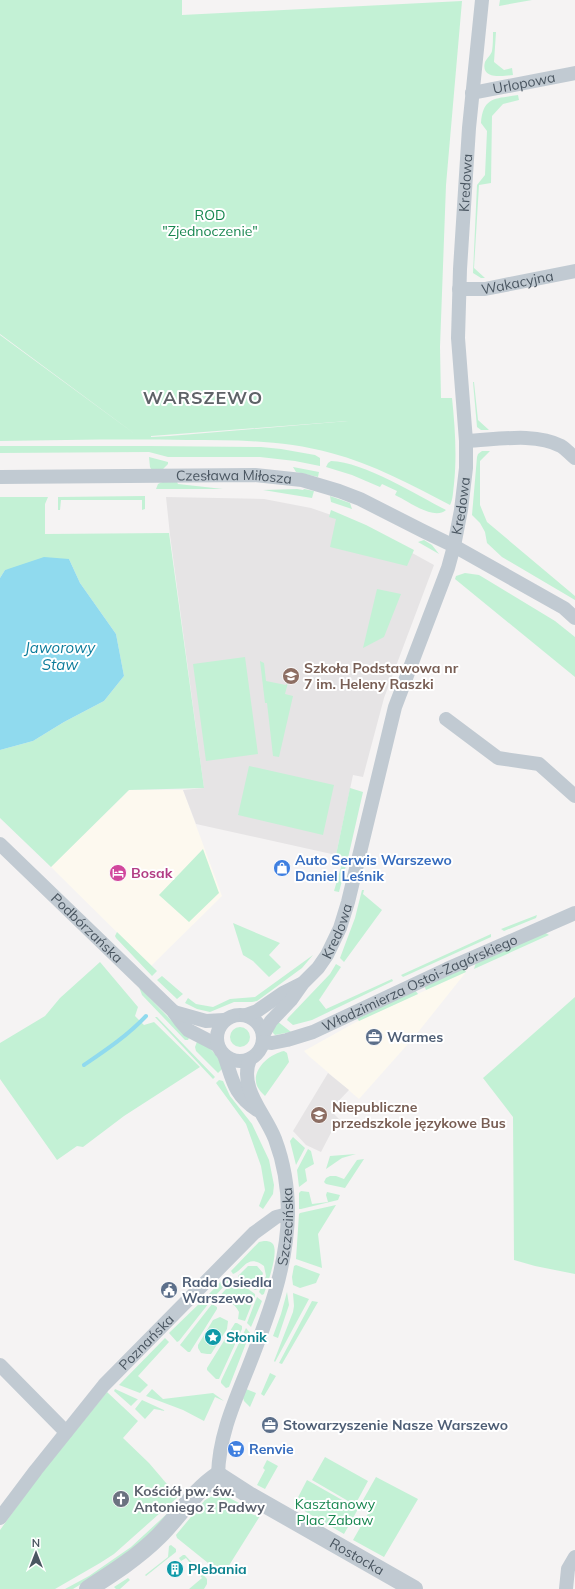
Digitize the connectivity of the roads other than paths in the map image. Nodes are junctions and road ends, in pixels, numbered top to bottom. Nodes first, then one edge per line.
1 (482, 0) edge
2 (575, 73) edge
3 (472, 92) junction
4 (575, 271) edge
5 (459, 289) junction
6 (466, 441) junction
7 (575, 458) edge
8 (0, 477) edge
9 (454, 546) junction
10 (575, 618) edge
11 (446, 719) dead end
12 (575, 796) edge
13 (0, 844) edge
14 (575, 913) edge
15 (303, 983) junction
16 (174, 1012) junction
17 (246, 1015) junction
18 (224, 1020) junction
19 (263, 1039) junction
20 (221, 1050) junction
21 (250, 1059) junction
22 (259, 1111) junction
23 (288, 1214) junction
24 (0, 1365) edge
25 (66, 1432) junction
26 (218, 1475) junction
27 (0, 1518) edge
28 (575, 1557) edge
29 (88, 1589) edge
30 (414, 1589) edge
31 (566, 1589) edge

1 - 3 street, Kredowa
2 - 3 street, Urlopowa
3 - 5 street, Kredowa
4 - 5 street, Wakacyjna
5 - 6 street, Kredowa
6 - 7 street
6 - 9 street, Kredowa
8 - 9 street, Czesława Miłosza
9 - 10 street, Czesława Miłosza
9 - 15 street, Kredowa
11 - 12 street
13 - 16 street, Podbórzańska
14 - 19 street, Włodzimierza Ostoi-Zagórskiego
15 - 17 street, Kredowa
15 - 19 street, Kredowa
16 - 18 street, Podbórzańska
16 - 20 street, Podbórzańska
17 - 18 street
17 - 19 street
18 - 20 street
19 - 21 street
20 - 21 street
20 - 22 street
21 - 22 street
22 - 23 street, Szczecińska
23 - 25 street, Poznańska
23 - 26 street, Szczecińska
24 - 25 street
25 - 27 street, Poznańska
26 - 29 street
26 - 30 street, Rostocka
28 - 31 street

